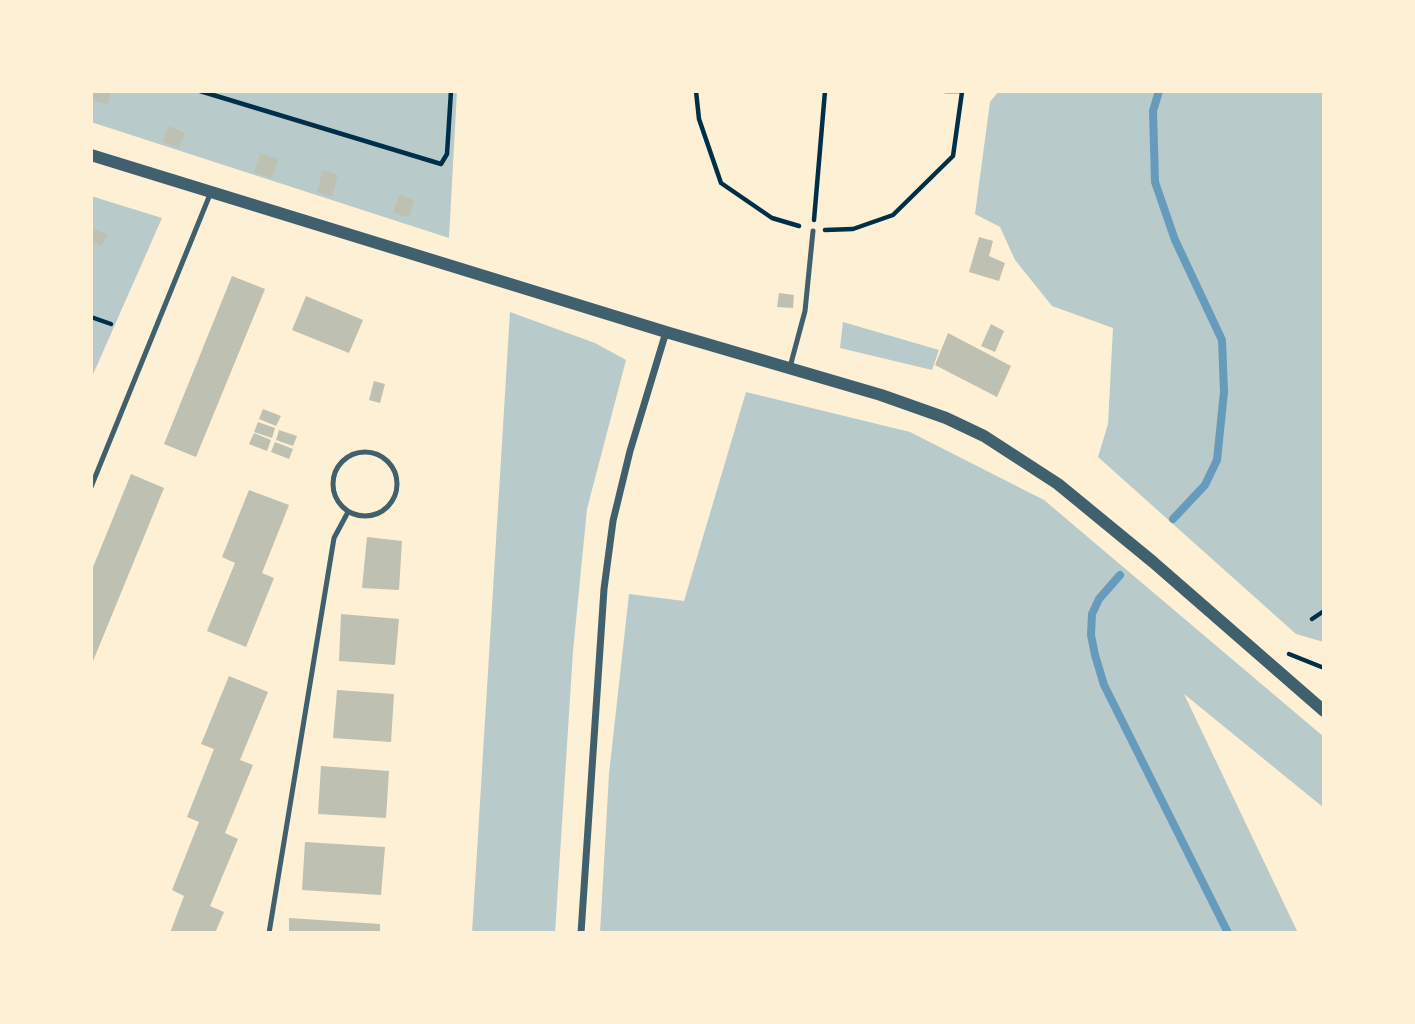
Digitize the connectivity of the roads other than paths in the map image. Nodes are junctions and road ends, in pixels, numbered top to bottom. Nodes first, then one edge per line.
1 (91, 155) edge
2 (211, 192) junction
3 (813, 231) road end
4 (666, 332) junction
5 (790, 367) junction
6 (91, 488) edge
7 (348, 512) junction
8 (1324, 710) edge
9 (269, 933) edge
10 (581, 933) edge

1 - 2 street
2 - 4 street
2 - 6 lane
3 - 5 lane
4 - 5 street
4 - 10 street
5 - 8 street
7 - 7 lane
7 - 9 lane

